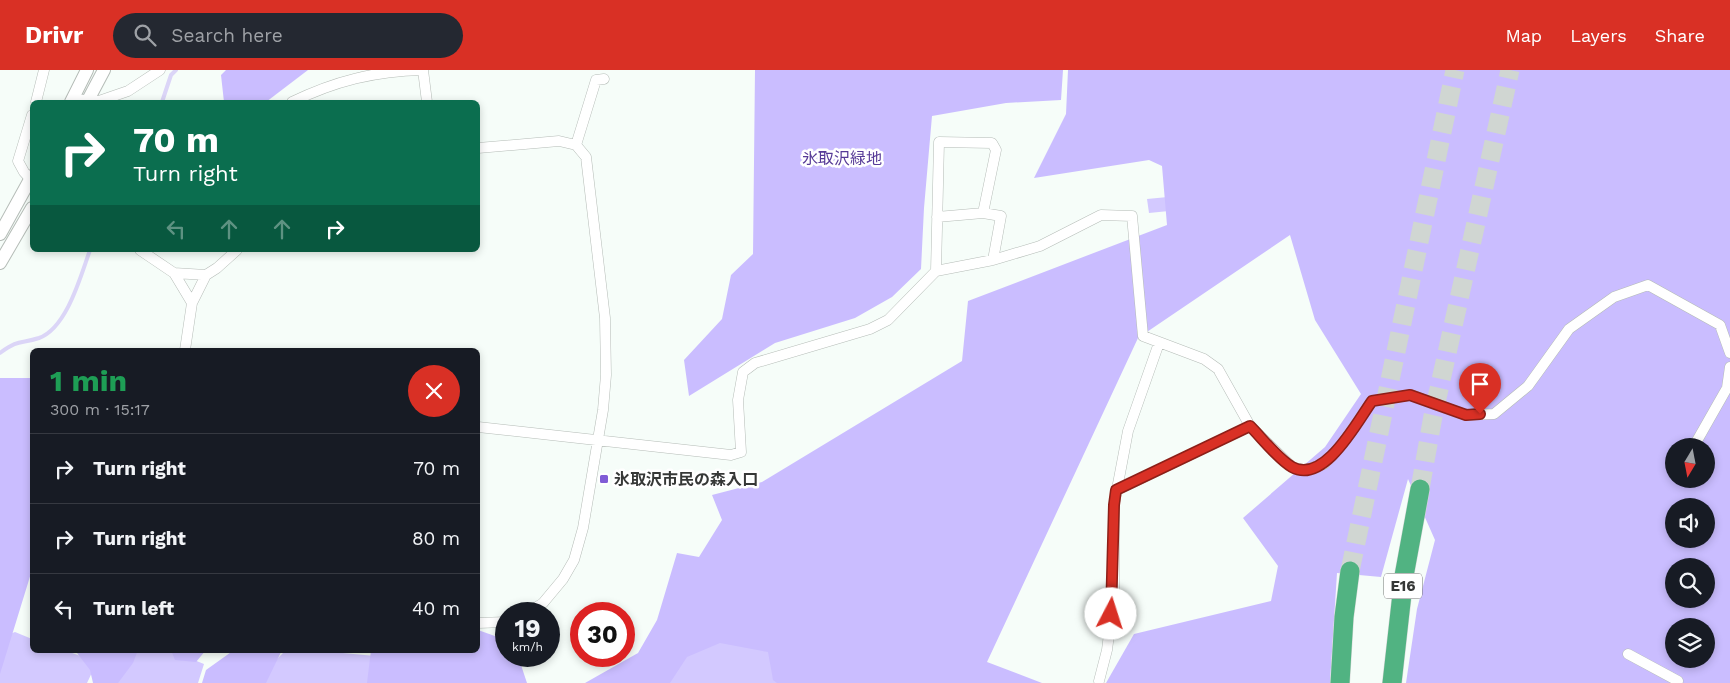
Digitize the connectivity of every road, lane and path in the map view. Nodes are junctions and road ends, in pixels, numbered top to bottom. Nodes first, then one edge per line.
1 (44, 70) edge
2 (87, 70) edge
3 (104, 70) edge
4 (160, 70) edge
5 (604, 79) dead end
6 (36, 100) edge
7 (72, 100) edge
8 (89, 100) edge
9 (102, 100) edge
10 (296, 100) edge
11 (427, 100) edge
12 (30, 122) edge
13 (576, 145) junction
14 (480, 148) edge
15 (30, 176) edge
16 (30, 182) edge
17 (30, 211) edge
18 (983, 213) junction
19 (937, 217) junction
20 (0, 234) edge
21 (143, 252) edge
22 (235, 252) edge
23 (993, 260) junction
24 (0, 263) edge
25 (936, 271) junction
26 (174, 273) junction
27 (206, 275) junction
28 (192, 302) junction
29 (1159, 344) junction
30 (185, 348) edge
31 (1730, 353) edge
32 (1730, 367) edge
33 (1250, 426) junction
34 (480, 427) edge
35 (1699, 438) edge
36 (597, 440) junction
37 (1420, 489) tunnel mouth
38 (1116, 490) junction
39 (1350, 571) tunnel mouth
40 (544, 602) edge
41 (495, 622) edge
42 (480, 623) edge
43 (1628, 654) dead end
44 (1099, 681) dead end
45 (1340, 683) edge
46 (1392, 683) edge
47 (1677, 683) edge

1 - 6 street
2 - 7 street
3 - 8 street
4 - 9 street
5 - 13 street
10 - 11 street
12 - 15 street
13 - 14 street
13 - 36 street
16 - 20 street
17 - 24 street
18 - 19 street
18 - 19 street
18 - 23 street
19 - 25 street
21 - 26 street
22 - 27 street
23 - 25 street
23 - 29 street
25 - 36 street
26 - 27 street
26 - 28 street
27 - 28 street
28 - 30 street
29 - 33 street
29 - 38 street
31 - 33 street
32 - 35 street
33 - 38 street
34 - 36 street
36 - 40 street
37 - 46 highway, E16
38 - 44 street
39 - 45 highway
41 - 42 street
43 - 47 street

